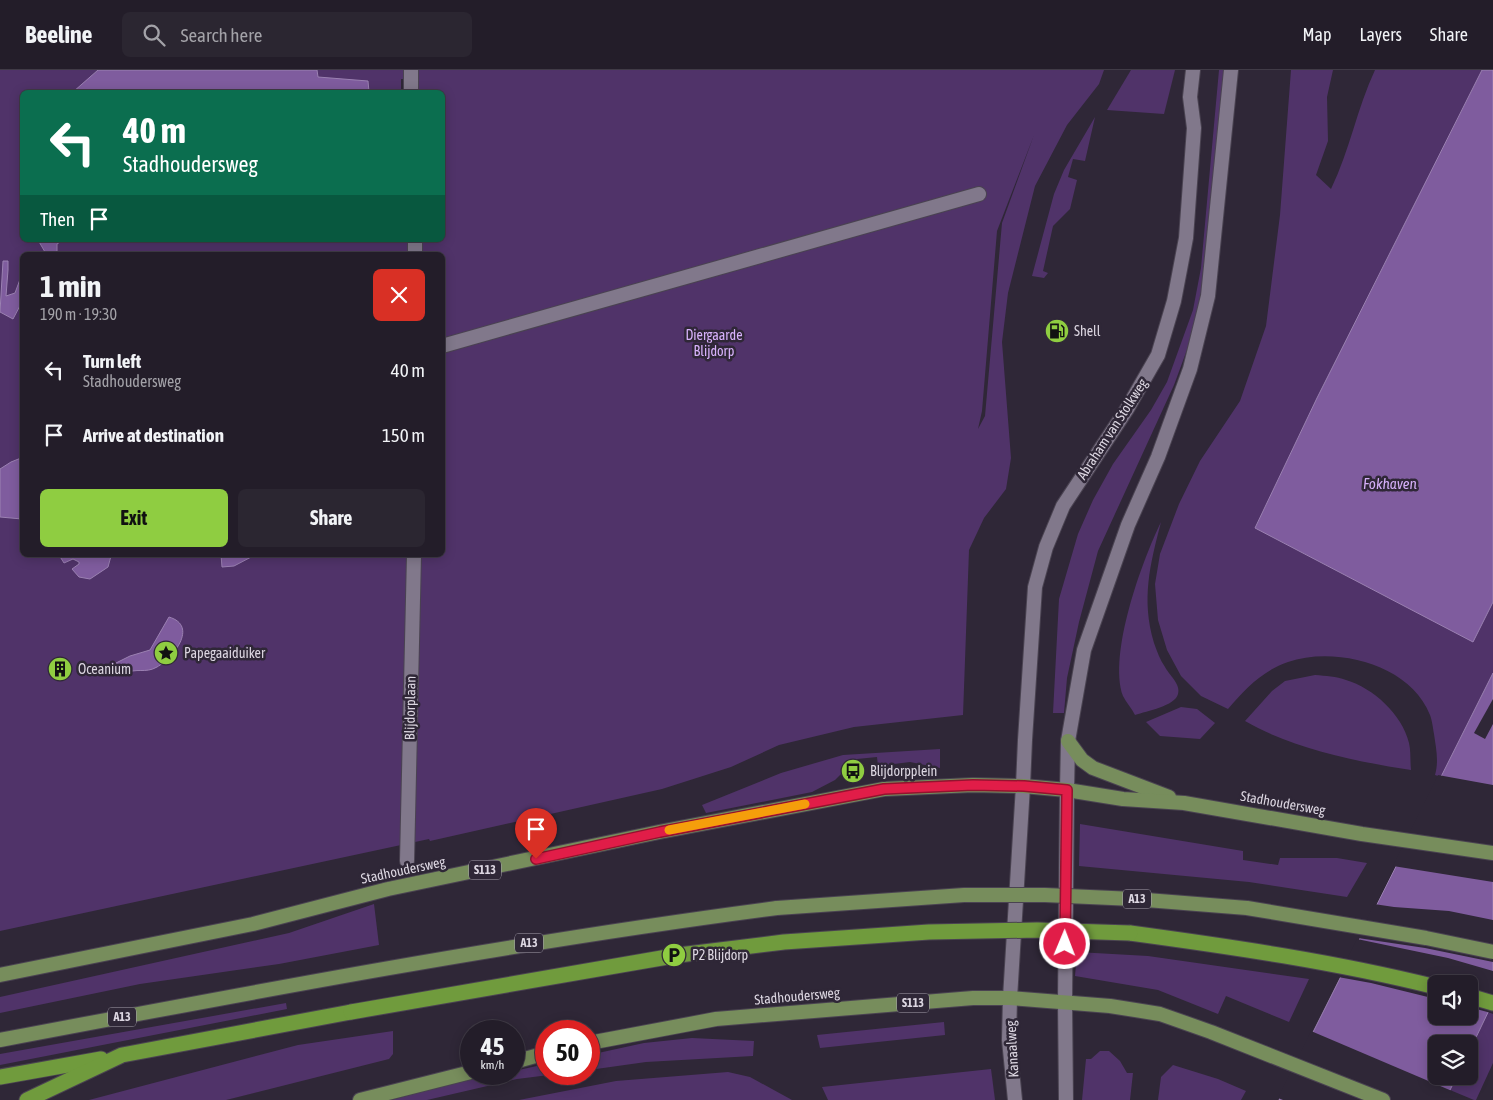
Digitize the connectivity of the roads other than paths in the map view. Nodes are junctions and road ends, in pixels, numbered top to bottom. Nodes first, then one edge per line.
1 (410, 70) edge
2 (1193, 70) edge
3 (1231, 70) edge
4 (411, 90) edge
5 (979, 194) dead end
6 (445, 345) edge
7 (414, 557) edge
8 (1068, 741) junction
9 (1024, 786) junction
10 (1067, 790) junction
11 (1184, 803) junction
12 (1493, 853) edge
13 (407, 861) dead end
14 (1493, 952) edge
15 (0, 975) edge
16 (1428, 985) edge
17 (1010, 998) junction
18 (1478, 999) edge
19 (1065, 1002) junction
20 (1493, 1003) edge
21 (0, 1040) edge
22 (600, 1041) edge
23 (122, 1054) junction
24 (460, 1075) edge
25 (0, 1078) edge
26 (27, 1100) edge
27 (360, 1100) edge
28 (1015, 1100) edge
29 (1066, 1100) edge
30 (1383, 1100) edge

1 - 4 street
2 - 9 street, Abraham van Stolkweg
3 - 8 street
5 - 6 street
7 - 13 street, Blijdorplaan
8 - 10 street
8 - 11 main road
9 - 10 main road, Stadhoudersweg / S113
9 - 15 main road, Stadhoudersweg / S113
9 - 17 street
10 - 11 main road, Stadhoudersweg
10 - 19 street
11 - 12 main road, Stadhoudersweg
14 - 21 main road, A13, bridge
16 - 23 highway, bridge
17 - 19 main road, Stadhoudersweg
17 - 22 main road, Stadhoudersweg / S113
17 - 28 street, Kanaalweg
18 - 20 highway
19 - 29 street
19 - 30 main road, Stadhoudersweg
23 - 25 highway
23 - 26 highway
24 - 27 main road

